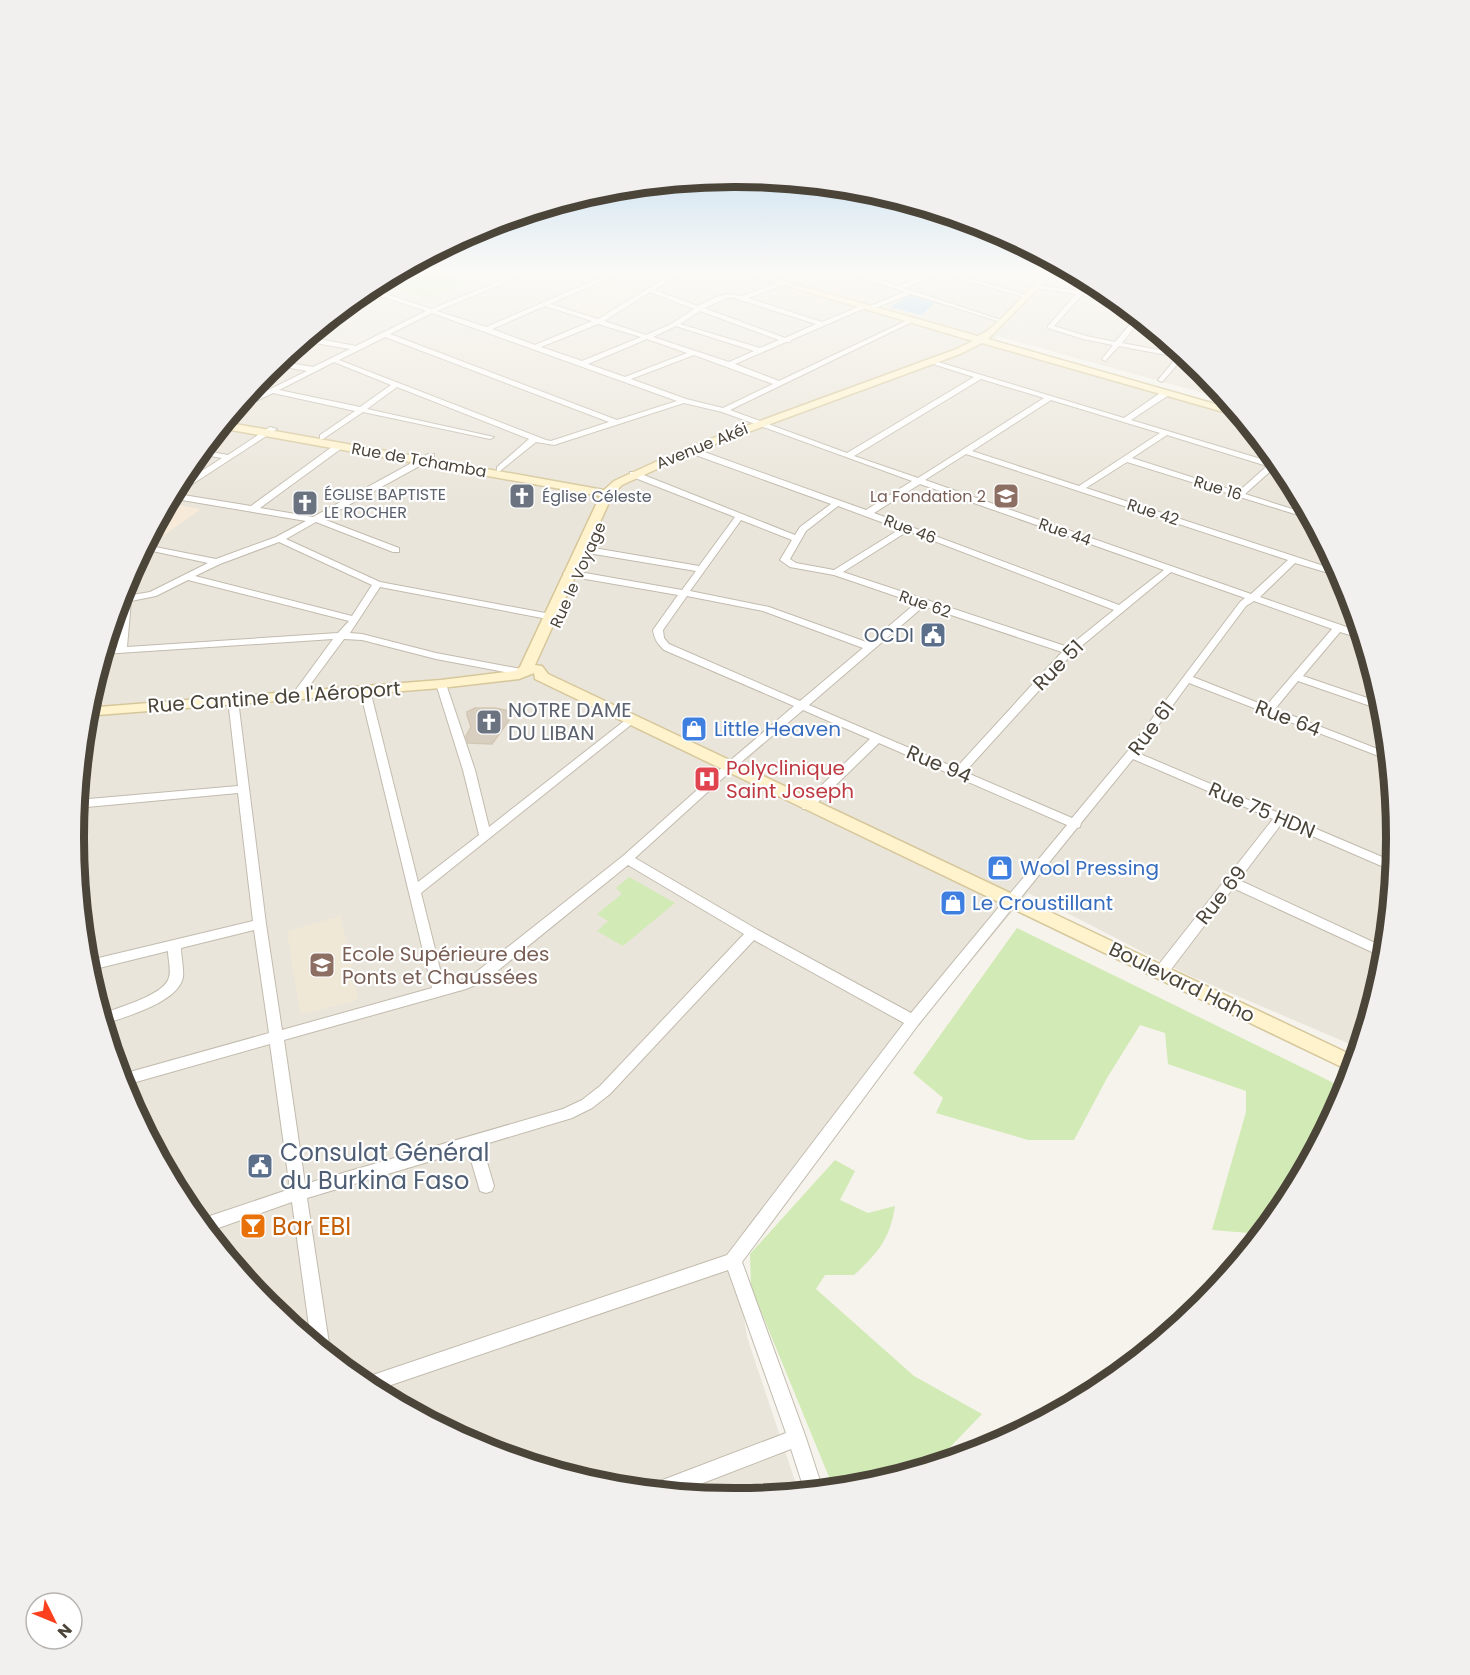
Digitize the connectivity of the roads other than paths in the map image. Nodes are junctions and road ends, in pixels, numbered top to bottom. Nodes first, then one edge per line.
1 (356, 348) edge
2 (421, 348) edge
3 (538, 348) edge
4 (620, 348) edge
5 (678, 348) edge
6 (752, 348) edge
7 (769, 348) edge
8 (852, 348) edge
9 (964, 348) edge
10 (969, 348) edge
11 (1013, 348) edge
12 (1014, 348) edge
13 (1114, 348) edge
14 (1143, 348) edge
15 (761, 351) junction
16 (1169, 352) edge
17 (692, 353) junction
18 (1105, 359) dead end
19 (334, 360) junction
20 (1178, 361) edge
21 (582, 364) junction
22 (729, 364) junction
23 (938, 364) junction
24 (288, 365) edge
25 (316, 370) junction
26 (980, 377) junction
27 (626, 379) junction
28 (1162, 380) dead end
29 (778, 383) junction
30 (396, 386) junction
31 (273, 391) junction
32 (1166, 393) junction
33 (1049, 398) junction
34 (253, 401) edge
35 (684, 401) junction
36 (1222, 406) edge
37 (365, 409) junction
38 (724, 410) junction
39 (1226, 410) edge
40 (1127, 419) junction
41 (235, 422) edge
42 (616, 422) junction
43 (764, 425) junction
44 (231, 427) edge
45 (268, 431) junction
46 (1167, 432) junction
47 (323, 437) junction
48 (490, 437) dead end
49 (534, 439) junction
50 (339, 446) junction
51 (695, 451) junction
52 (965, 451) junction
53 (210, 454) edge
54 (848, 456) junction
55 (228, 457) junction
56 (426, 459) junction
57 (1125, 459) junction
58 (1265, 460) edge
59 (1270, 468) edge
60 (500, 469) junction
61 (631, 476) junction
62 (919, 481) junction
63 (189, 483) edge
64 (591, 486) junction
65 (1081, 488) junction
66 (613, 492) junction
67 (1240, 495) junction
68 (181, 497) edge
69 (837, 503) junction
70 (253, 509) junction
71 (868, 513) junction
72 (1300, 514) edge
73 (739, 518) junction
74 (318, 520) junction
75 (907, 528) junction
76 (795, 538) junction
77 (279, 539) junction
78 (152, 549) edge
79 (396, 550) dead end
80 (588, 550) junction
81 (1294, 560) junction
82 (217, 562) junction
83 (701, 568) junction
84 (1170, 569) junction
85 (1328, 571) edge
86 (837, 573) junction
87 (572, 574) junction
88 (188, 577) junction
89 (377, 584) junction
90 (683, 593) junction
91 (1253, 597) junction
92 (130, 599) edge
93 (922, 603) junction
94 (1120, 609) junction
95 (554, 617) junction
96 (123, 618) edge
97 (355, 620) junction
98 (1338, 628) junction
99 (1353, 633) edge
100 (341, 636) junction
101 (870, 647) junction
102 (122, 649) junction
103 (112, 650) edge
104 (1069, 651) junction
105 (529, 672) junction
106 (1297, 677) junction
107 (1188, 679) junction
108 (441, 684) junction
109 (366, 690) junction
110 (297, 695) junction
111 (233, 700) junction
112 (1371, 703) edge
113 (802, 705) junction
114 (1268, 710) junction
115 (97, 711) edge
116 (632, 720) junction
117 (878, 738) junction
118 (1131, 754) junction
119 (1380, 755) edge
120 (729, 767) junction
121 (958, 772) junction
122 (244, 789) junction
123 (85, 803) edge
124 (807, 806) junction
125 (1281, 818) junction
126 (1076, 824) junction
127 (485, 836) junction
128 (627, 858) junction
129 (1385, 863) edge
130 (1231, 882) junction
131 (414, 892) junction
132 (1010, 901) junction
133 (260, 924) junction
134 (753, 933) junction
135 (174, 945) junction
136 (1376, 949) edge
137 (97, 963) edge
138 (1161, 972) junction
139 (439, 991) junction
140 (109, 1016) edge
141 (913, 1021) junction
142 (276, 1036) junction
143 (1346, 1061) edge
144 (130, 1077) edge
145 (472, 1142) junction
146 (486, 1186) dead end
147 (299, 1193) junction
148 (211, 1223) edge
149 (734, 1261) junction
150 (319, 1338) edge
151 (383, 1385) edge
152 (797, 1438) junction
153 (812, 1484) edge
154 (673, 1485) edge

1 - 19 street
2 - 42 street
3 - 21 street, Rue 44
4 - 21 street
5 - 17 street
6 - 15 street
7 - 15 street
8 - 29 street
9 - 43 main road, Avenue Akéi
10 - 23 main road, Rue le Voyage
11 - 32 main road
12 - 36 main road
13 - 18 street
14 - 16 street
15 - 22 street
17 - 22 street
17 - 27 street
19 - 25 street
19 - 30 street
20 - 28 street
21 - 27 street, Rue 44
22 - 29 street
23 - 26 street
23 - 43 main road, Rue le Voyage
24 - 25 street
25 - 31 street
26 - 33 street
26 - 54 street
27 - 35 street, Rue 44
29 - 38 street
30 - 37 street
30 - 49 street
31 - 34 street
31 - 37 street
32 - 39 main road
32 - 40 street
33 - 40 street
33 - 52 street
35 - 38 street, Rue 44
35 - 42 street
37 - 47 street
37 - 48 street
38 - 43 street, Rue 44
40 - 46 street
41 - 45 main road, Rue de Tchamba
42 - 49 street
43 - 51 main road, Rue le Voyage
43 - 54 street, Rue 44
44 - 45 main road, Rue de Tchamba
45 - 47 main road, Rue de Tchamba
45 - 50 main road, Rue de Tchamba
45 - 55 street
46 - 57 street
46 - 58 street
47 - 56 main road, Rue de Tchamba
49 - 60 street
50 - 56 main road, Rue de Tchamba
50 - 70 street
51 - 61 main road, Rue le Voyage
51 - 69 street, Rue 46
52 - 62 street
52 - 65 street, Rue 42
53 - 55 street
54 - 62 street, Rue 44
55 - 63 street
56 - 60 main road, Rue de Tchamba
56 - 66 main road, Rue de Tchamba
56 - 74 street
57 - 65 street
57 - 67 street, Rue 16
59 - 67 street
60 - 64 main road, Rue de Tchamba
61 - 64 main road
61 - 66 main road, Rue le Voyage
61 - 73 street
62 - 71 street
62 - 84 street, Rue 44
64 - 66 main road, Rue de Tchamba
65 - 81 street, Rue 42
66 - 80 main road, Rue le Voyage
66 - 87 main road
67 - 72 street, Rue 16
68 - 70 street
69 - 71 street, Rue 46
69 - 76 street
70 - 74 street
71 - 75 street, Rue 46
73 - 76 street
73 - 83 street
74 - 77 street
74 - 79 street
75 - 86 street
75 - 94 street, Rue 46
76 - 86 street, Rue 62
77 - 82 street
77 - 89 street
78 - 82 street
80 - 83 street
80 - 87 main road, Rue le Voyage
81 - 85 street, Rue 42
81 - 91 street, Rue 61
82 - 88 street
83 - 90 street
84 - 91 street, Rue 44
84 - 94 street, Rue 51
86 - 93 street, Rue 62
87 - 90 street
87 - 95 main road, Rue le Voyage
88 - 92 street
88 - 97 street
89 - 95 street
89 - 97 street
90 - 101 street
90 - 113 street, Rue 94
91 - 98 street, Rue 44
91 - 107 street, Rue 61
93 - 101 street
93 - 104 street, Rue 62
94 - 104 street, Rue 51
95 - 105 main road, Rue le Voyage
96 - 102 street
97 - 100 street
98 - 99 street, Rue 44
98 - 106 street
100 - 102 street
100 - 105 street
100 - 110 street
101 - 113 street
102 - 103 street
104 - 121 street, Rue 51
105 - 108 main road, Rue Cantine de l'Aéroport
105 - 116 main road, Boulevard Haho
106 - 112 street
106 - 114 street
107 - 114 street, Rue 64
107 - 118 street, Rue 61
108 - 109 main road, Rue Cantine de l'Aéroport
108 - 127 street
109 - 110 main road, Rue Cantine de l'Aéroport
109 - 131 street
110 - 111 main road, Rue Cantine de l'Aéroport
111 - 115 main road, Rue Cantine de l'Aéroport
111 - 122 street
113 - 117 street, Rue 94
113 - 120 street
114 - 119 street, Rue 64
116 - 120 main road, Boulevard Haho
116 - 127 street
117 - 121 street, Rue 94
117 - 124 street
118 - 125 street, Rue 75 HDN
118 - 126 street, Rue 61
120 - 124 main road, Boulevard Haho
120 - 128 street
121 - 126 street, Rue 94
122 - 123 street
122 - 133 street
124 - 132 main road, Boulevard Haho
125 - 129 street, Rue 75 HDN
125 - 130 street, Rue 69
126 - 132 street, Rue 61
127 - 131 street
128 - 134 street
128 - 139 street
130 - 136 street
130 - 138 street, Rue 69
131 - 139 street
132 - 138 main road, Boulevard Haho
132 - 141 street, Rue 61
133 - 135 street
133 - 142 street
134 - 141 street
134 - 145 street
135 - 137 street
135 - 140 street
138 - 143 main road, Boulevard Haho
139 - 142 street
141 - 149 street, Rue 61
142 - 144 street
142 - 147 street
145 - 146 street
145 - 147 street
147 - 148 street
147 - 150 street
149 - 151 street
149 - 152 street
152 - 153 street
152 - 154 street

